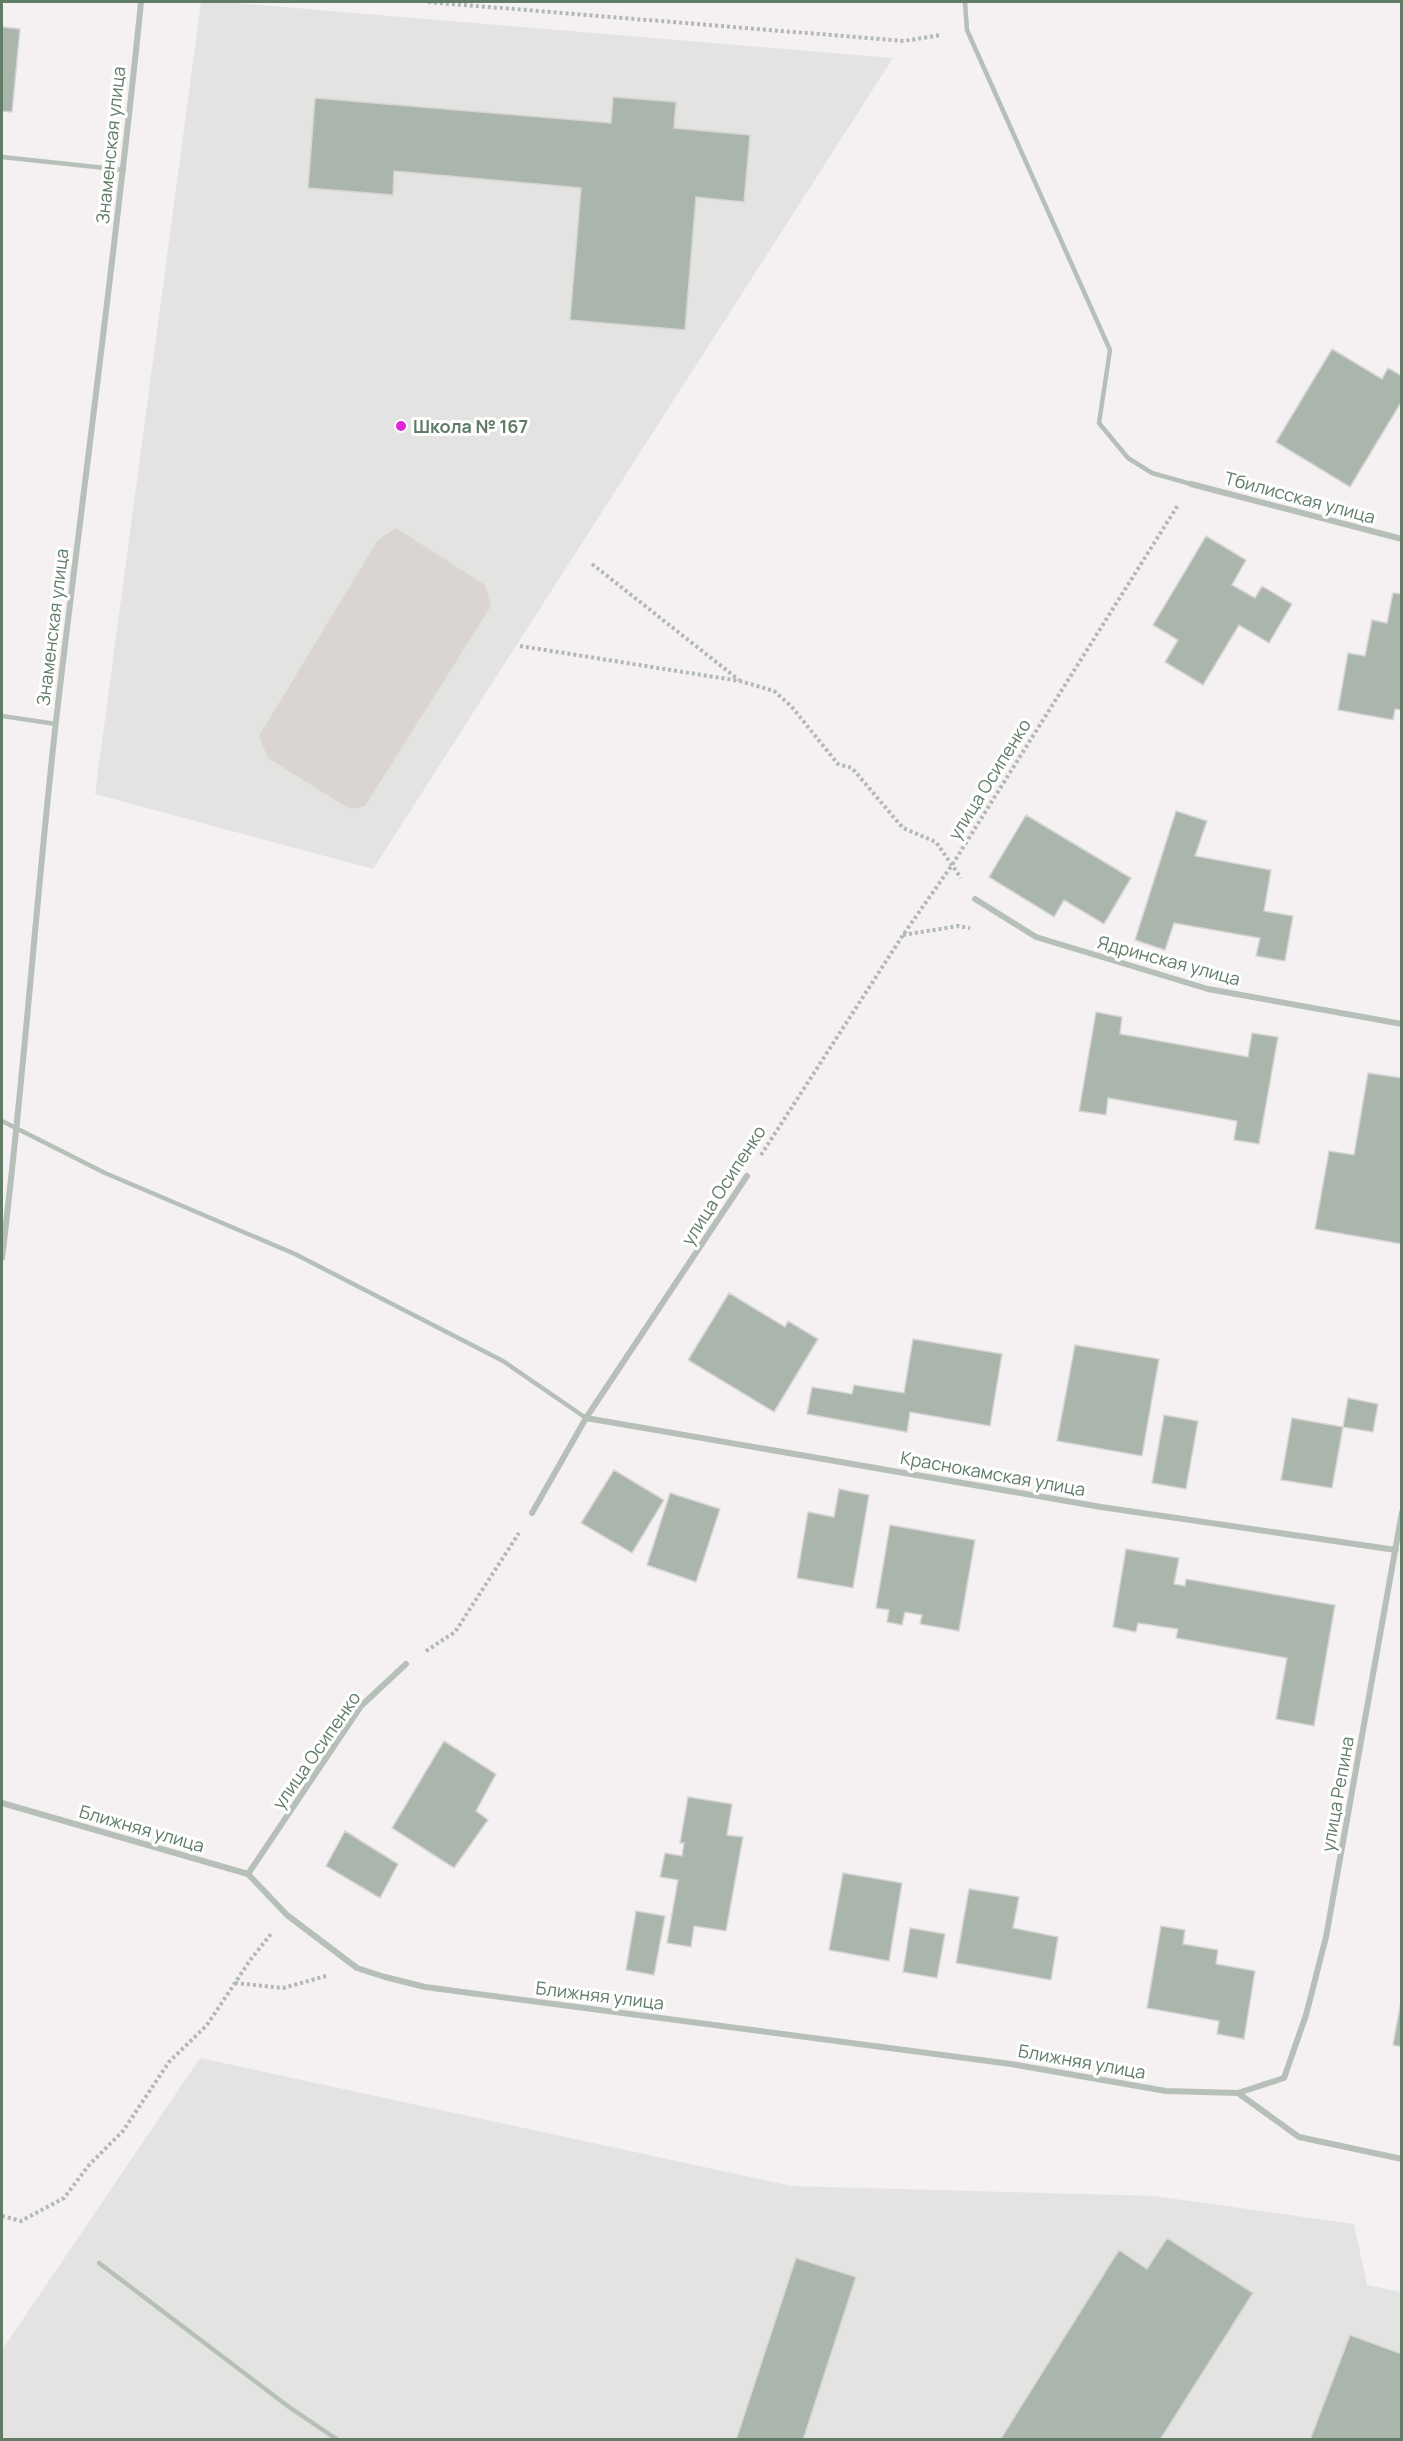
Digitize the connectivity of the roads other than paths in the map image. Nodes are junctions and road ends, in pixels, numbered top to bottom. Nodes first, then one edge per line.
1 (141, 2) edge
2 (965, 2) edge
3 (2, 157) edge
4 (124, 170) junction
5 (1191, 484) joint
6 (1401, 539) edge
7 (2, 716) edge
8 (56, 724) junction
9 (975, 899) road end
10 (1401, 1024) edge
11 (2, 1121) edge
12 (18, 1127) junction
13 (747, 1176) road end
14 (2, 1258) edge
15 (586, 1418) junction
16 (1401, 1512) edge
17 (532, 1513) road end
18 (1395, 1550) junction
19 (406, 1664) road end
20 (2, 1803) edge
21 (248, 1874) junction
22 (1284, 2078) joint
23 (1238, 2093) junction
24 (1401, 2159) edge
25 (99, 2263) dead end
26 (338, 2439) edge

1 - 4 street, Знаменская улица
2 - 5 lane
3 - 4 lane
4 - 8 street, Знаменская улица
5 - 6 street, Тбилисская улица
7 - 8 lane
8 - 12 street, Знаменская улица
9 - 10 street, Ядринская улица
11 - 12 lane
12 - 14 street, Знаменская улица
12 - 15 lane
13 - 15 street, улица Осипенко
15 - 17 street, улица Осипенко
15 - 18 street, Краснокамская улица
16 - 18 street, улица Репина
18 - 22 street, улица Репина
19 - 21 street, улица Осипенко
20 - 21 street, Ближняя улица
21 - 23 street, Ближняя улица
22 - 23 street, Ближняя улица
23 - 24 street
25 - 26 lane

